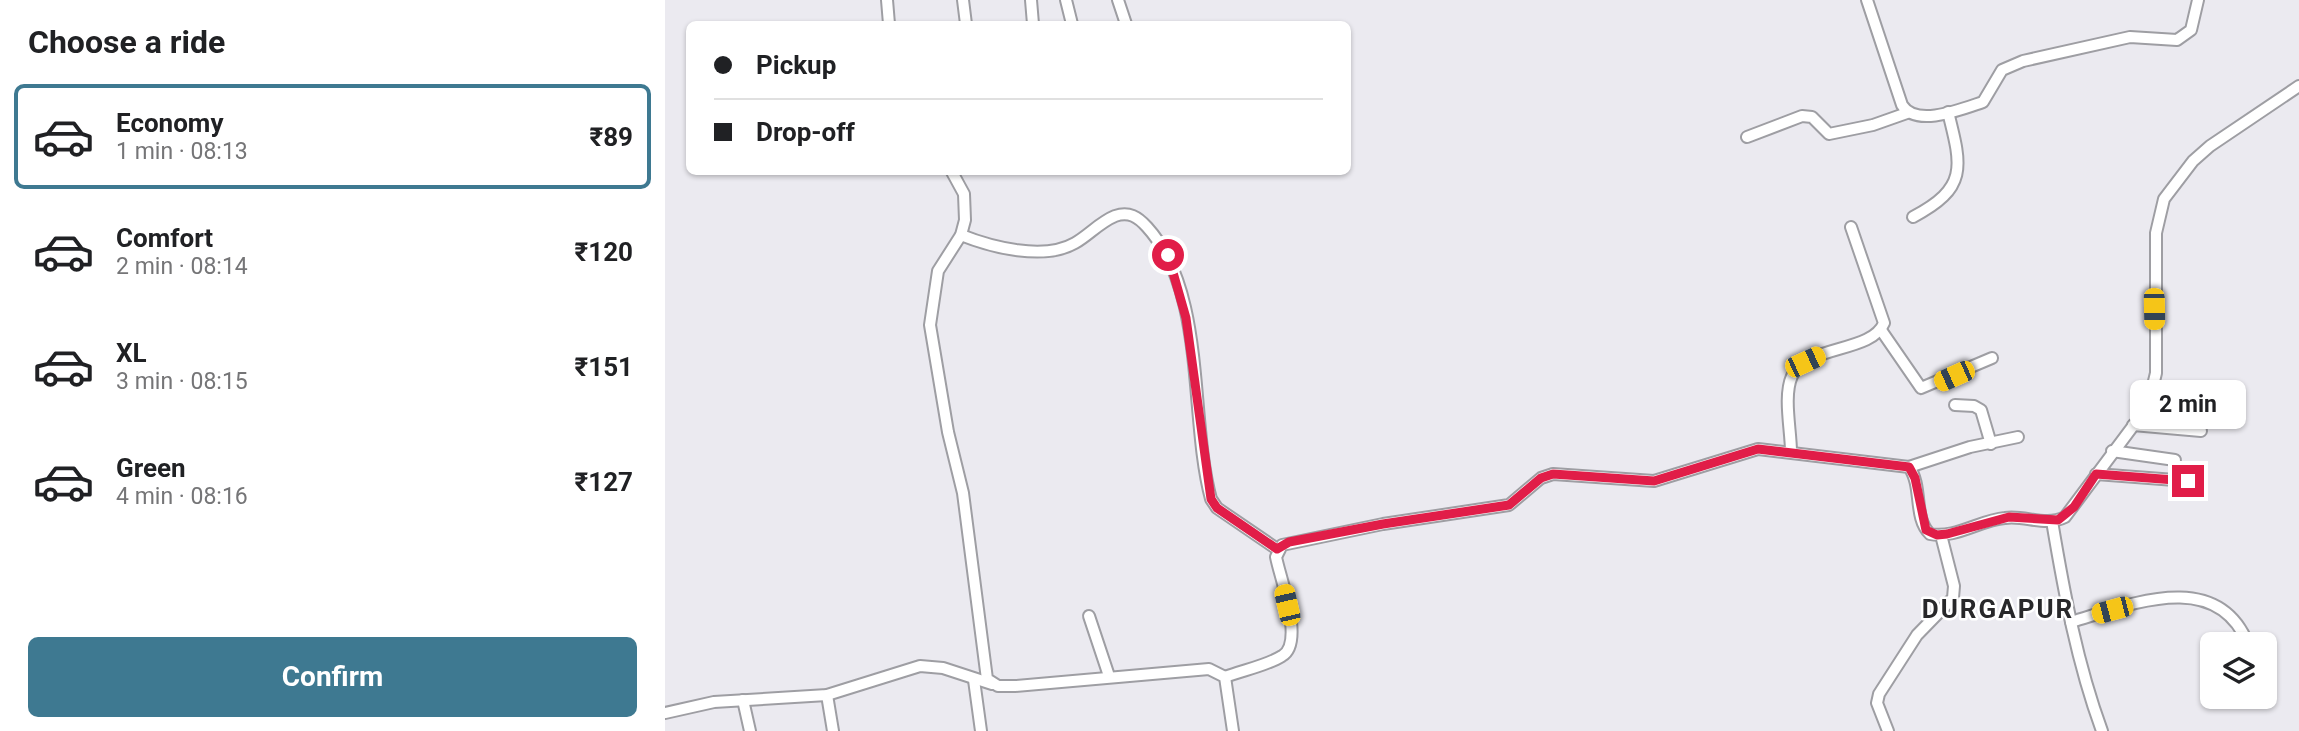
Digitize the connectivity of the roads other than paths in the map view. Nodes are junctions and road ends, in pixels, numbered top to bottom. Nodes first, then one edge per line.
1 (887, 0) edge
2 (963, 0) edge
3 (1031, 0) edge
4 (1066, 0) edge
5 (1118, 0) edge
6 (1867, 0) edge
7 (2198, 0) edge
8 (889, 21) edge
9 (966, 21) edge
10 (1033, 21) edge
11 (1071, 21) edge
12 (1125, 21) edge
13 (2299, 86) edge
14 (1948, 112) junction
15 (1907, 113) junction
16 (1747, 137) dead end
17 (953, 175) edge
18 (1913, 217) dead end
19 (1851, 227) dead end
20 (961, 235) junction
21 (1881, 330) junction
22 (1992, 358) dead end
23 (1955, 405) dead end
24 (2133, 425) junction
25 (2201, 430) dead end
26 (2018, 437) dead end
27 (1991, 444) junction
28 (2112, 451) junction
29 (1791, 452) junction
30 (2175, 460) dead end
31 (1909, 467) junction
32 (2096, 474) junction
33 (2188, 481) dead end
34 (2052, 521) junction
35 (1941, 535) junction
36 (1277, 549) junction
37 (1089, 616) dead end
38 (2071, 622) junction
39 (2241, 632) edge
40 (1109, 676) junction
41 (1225, 677) junction
42 (974, 680) junction
43 (992, 684) junction
44 (827, 695) junction
45 (743, 700) junction
46 (665, 713) edge
47 (750, 731) edge
48 (832, 731) edge
49 (981, 731) edge
50 (1233, 731) edge
51 (1888, 731) edge
52 (2102, 731) edge

1 - 8 street
2 - 9 street
3 - 10 street
4 - 11 street
5 - 12 street
6 - 15 street
7 - 14 street
13 - 24 street
14 - 15 street
14 - 18 street
15 - 16 street
17 - 20 street
19 - 21 street
20 - 36 street
20 - 43 street
21 - 22 street
21 - 29 street
23 - 27 street
24 - 25 street
24 - 28 street
26 - 27 street
27 - 31 street
28 - 30 street
28 - 32 street
29 - 31 street
29 - 36 street
31 - 35 street
32 - 33 street
32 - 34 street
34 - 35 street
34 - 38 street
35 - 51 street
36 - 41 street
37 - 40 street
38 - 39 street
38 - 52 street
40 - 41 street
40 - 43 street
41 - 50 street
42 - 43 street
42 - 44 street
42 - 49 street
44 - 45 street
44 - 48 street
45 - 46 street
45 - 47 street

